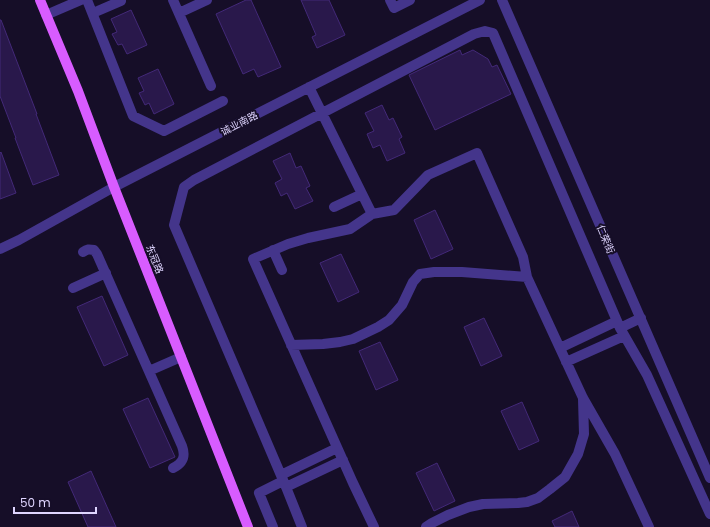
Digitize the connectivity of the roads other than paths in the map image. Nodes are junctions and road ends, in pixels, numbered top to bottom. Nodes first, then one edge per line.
1 (40, 0) edge
2 (82, 0) edge
3 (87, 0) edge
4 (173, 0) edge
5 (207, 0) edge
6 (390, 0) edge
7 (410, 0) edge
8 (480, 0) edge
9 (502, 0) edge
10 (121, 1) dead end
11 (92, 13) junction
12 (179, 13) junction
13 (46, 15) junction
14 (211, 86) dead end
15 (309, 87) junction
16 (223, 101) dead end
17 (322, 113) junction
18 (114, 187) junction
19 (362, 194) junction
20 (334, 207) dead end
21 (372, 214) junction
22 (0, 249) edge
23 (273, 250) junction
24 (83, 252) dead end
25 (282, 270) dead end
26 (106, 273) junction
27 (527, 277) junction
28 (74, 288) dead end
29 (641, 318) junction
30 (620, 328) junction
31 (291, 345) junction
32 (560, 348) junction
33 (181, 357) junction
34 (566, 362) junction
35 (149, 371) junction
36 (583, 398) junction
37 (337, 448) junction
38 (343, 460) junction
39 (173, 468) dead end
40 (710, 478) edge
41 (283, 481) junction
42 (710, 514) edge
43 (248, 527) edge
44 (273, 527) edge
45 (302, 527) edge
46 (374, 527) edge
47 (426, 527) edge
48 (649, 527) edge

1 - 13 main road, 东冠路
2 - 13 street
3 - 11 street
4 - 12 street
5 - 12 street
6 - 7 street
8 - 15 street, 诚业南路
9 - 29 street, 仁荣街
10 - 11 street
11 - 16 street
12 - 14 street
13 - 18 main road, 东冠路
15 - 17 street
15 - 18 street, 诚业南路
17 - 19 street
17 - 30 street
17 - 41 street
18 - 22 street, 诚业南路
18 - 33 main road, 东冠路
19 - 20 street
19 - 21 street
21 - 23 street
21 - 27 street
23 - 25 street
23 - 31 street
24 - 26 street
26 - 28 street
26 - 35 street
27 - 31 street
27 - 32 street
29 - 30 street
29 - 40 street, 仁荣街
30 - 32 street
30 - 34 street
30 - 42 street
31 - 37 street
32 - 34 street
33 - 35 street
33 - 43 main road, 东冠路
34 - 36 street
35 - 39 street
36 - 47 street
36 - 48 street
37 - 38 street
37 - 41 street
38 - 41 street
38 - 46 street
41 - 44 street
41 - 45 street

